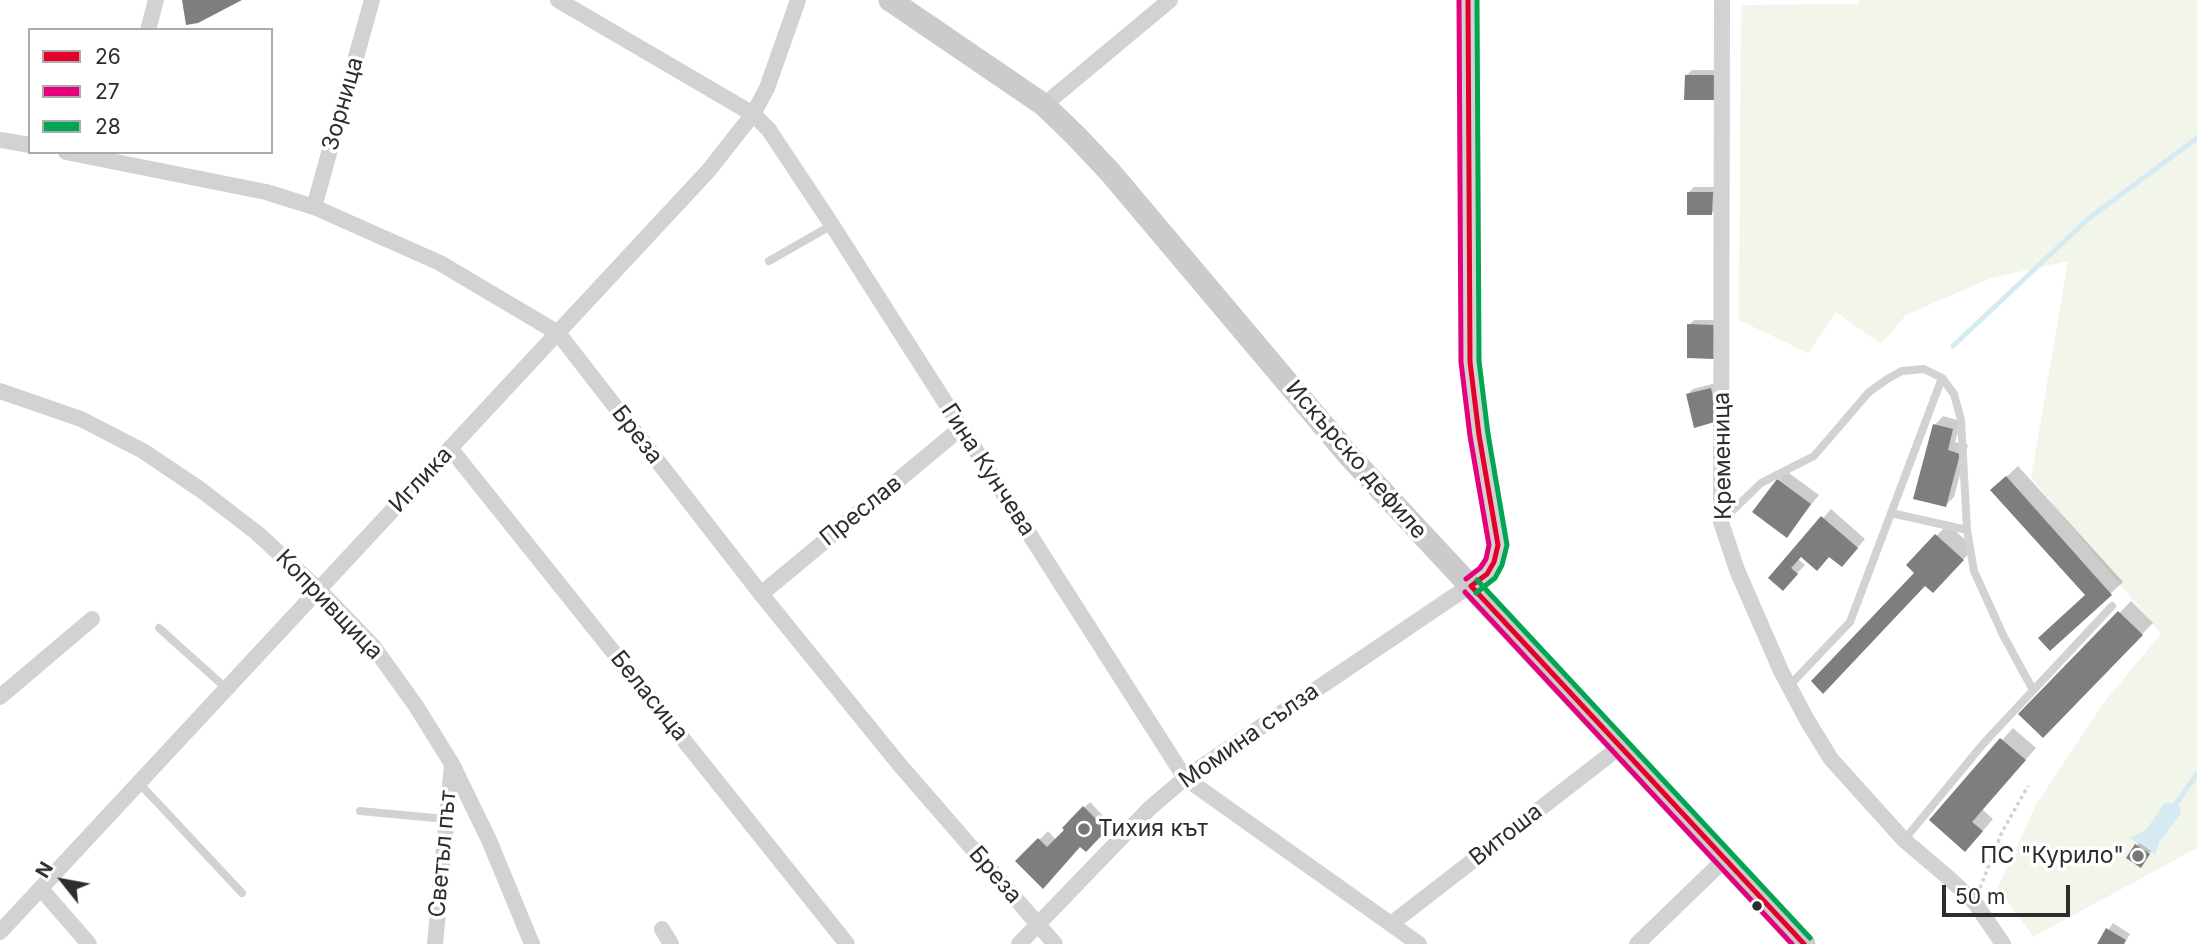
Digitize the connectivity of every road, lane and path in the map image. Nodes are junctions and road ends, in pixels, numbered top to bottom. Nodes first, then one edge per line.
1 (156, 0) edge
2 (372, 0) edge
3 (558, 0) edge
4 (798, 0) edge
5 (890, 0) edge
6 (1170, 0) edge
7 (1468, 0) edge
8 (1722, 0) edge
9 (149, 28) edge
10 (1044, 105) junction
11 (753, 114) junction
12 (0, 140) edge
13 (28, 145) edge
14 (87, 154) edge
15 (119, 157) edge
16 (314, 207) junction
17 (832, 225) junction
18 (769, 261) dead end
19 (558, 333) junction
20 (1942, 377) junction
21 (0, 391) edge
22 (961, 428) junction
23 (450, 448) junction
24 (1891, 513) junction
25 (1721, 522) junction
26 (1967, 530) junction
27 (1471, 586) junction
28 (319, 590) junction
29 (761, 594) junction
30 (2112, 606) dead end
31 (92, 619) dead end
32 (159, 628) dead end
33 (1789, 686) junction
34 (227, 689) junction
35 (2033, 690) junction
36 (0, 697) edge
37 (1621, 746) junction
38 (452, 764) junction
39 (1185, 778) junction
40 (139, 783) junction
41 (2028, 786) dead end
42 (360, 811) dead end
43 (446, 819) junction
44 (1904, 840) junction
45 (1725, 859) junction
46 (41, 889) junction
47 (242, 893) dead end
48 (1975, 903) junction
49 (1391, 924) junction
50 (1038, 925) junction
51 (662, 929) dead end
52 (0, 932) edge
53 (89, 944) edge
54 (435, 944) edge
55 (532, 944) edge
56 (671, 944) edge
57 (847, 944) edge
58 (1019, 944) edge
59 (1055, 944) edge
60 (1419, 944) edge
61 (1637, 944) edge
62 (1804, 944) edge
63 (2003, 944) edge

1 - 9 street
2 - 16 street, Зорница
3 - 11 street, Гина Кунчева
4 - 11 street, Иглика
5 - 10 main road, Искърско дефиле
6 - 10 street
7 - 27 street, Момина сълза
8 - 25 street, Кременица
10 - 27 main road, Искърско дефиле
11 - 17 street, Гина Кунчева
11 - 19 street, Иглика
12 - 13 street
14 - 15 street, Бреза
15 - 16 street, Бреза
16 - 19 street, Бреза
17 - 18 lane
17 - 22 street, Гина Кунчева
19 - 23 street, Иглика
19 - 29 street, Бреза
20 - 24 lane
20 - 25 lane
20 - 26 lane
21 - 28 street, Копривщица
22 - 29 street, Преслав
22 - 39 street, Гина Кунчева
23 - 28 street, Иглика
23 - 57 street, Беласица
24 - 26 lane
24 - 33 lane
25 - 33 street, Кременица
26 - 35 lane
27 - 37 main road, Искърско дефиле
27 - 39 street, Момина сълза
28 - 34 street, Иглика
28 - 38 street, Копривщица
29 - 50 street, Бреза
30 - 35 lane
31 - 36 street
32 - 34 lane
33 - 44 street, Кременица
34 - 40 street, Иглика
35 - 44 lane
37 - 45 main road, Искърско дефиле
37 - 49 street, Витоша
38 - 43 street, Светъл път
38 - 55 street, Копривщица
39 - 49 street, Гина Кунчева
39 - 50 street, Момина сълза
40 - 46 street, Иглика
40 - 47 lane
41 - 48 path
42 - 43 lane
43 - 54 street, Светъл път
44 - 48 street, Кременица
45 - 61 street
45 - 62 main road, Искърско дефиле
46 - 52 street, Иглика
46 - 53 street
48 - 63 street, Кременица
49 - 60 street, Гина Кунчева
50 - 58 street, Момина сълза
50 - 59 street, Бреза
51 - 56 street

